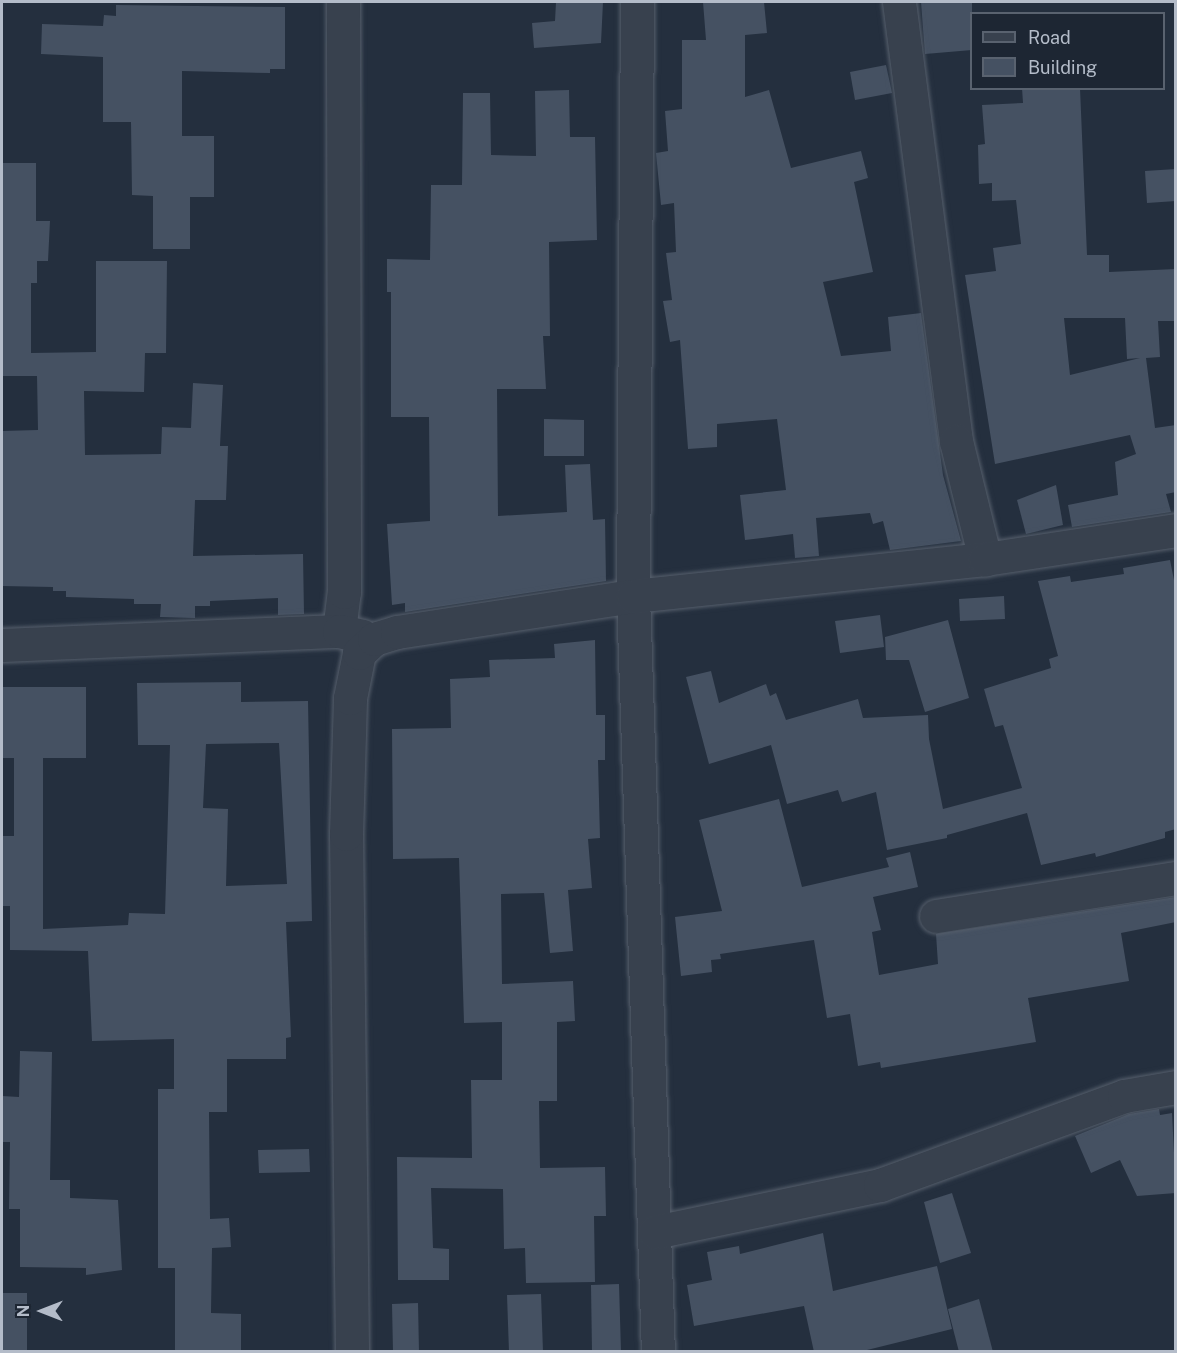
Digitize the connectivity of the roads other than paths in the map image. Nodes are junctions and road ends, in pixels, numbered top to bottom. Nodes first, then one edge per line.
1 (343, 2) edge
2 (636, 2) edge
3 (899, 2) edge
4 (1176, 530) edge
5 (985, 559) junction
6 (633, 596) junction
7 (339, 631) junction
8 (374, 639) junction
9 (2, 645) edge
10 (1176, 878) edge
11 (936, 916) dead end
12 (1176, 1087) edge
13 (655, 1232) junction
14 (352, 1352) edge
15 (658, 1352) edge

1 - 7 street
2 - 6 street
3 - 5 street
4 - 5 street
5 - 6 street
6 - 8 street
6 - 13 street
7 - 8 street
7 - 9 street
8 - 14 street
10 - 11 street
12 - 13 street
13 - 15 street

